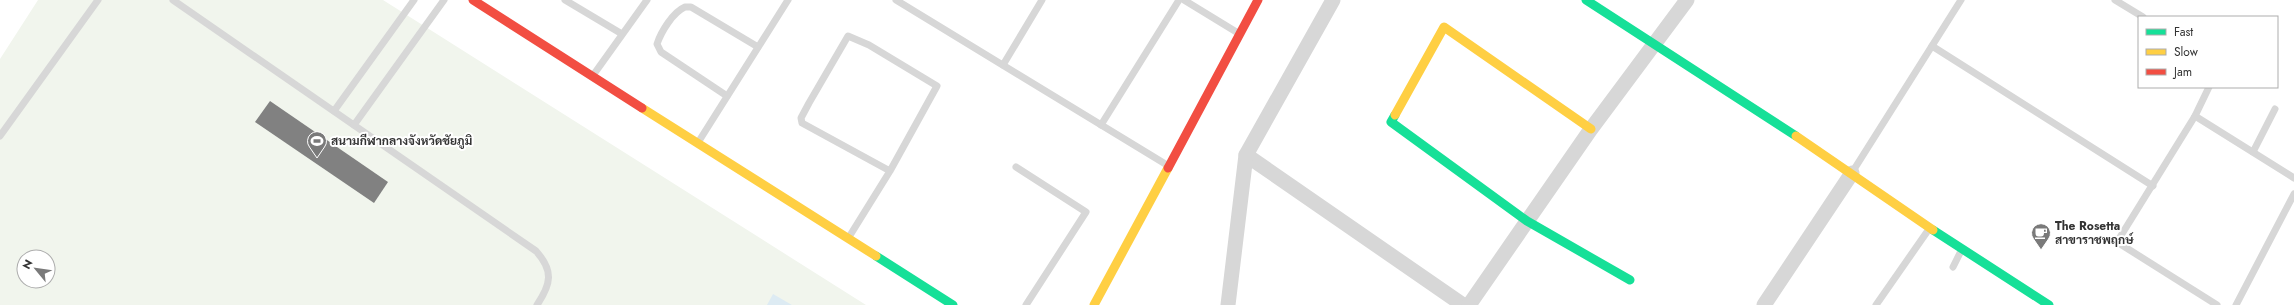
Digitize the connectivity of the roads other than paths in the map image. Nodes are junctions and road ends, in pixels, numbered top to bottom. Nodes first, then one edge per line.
1 (98, 0) edge
2 (173, 0) edge
3 (414, 0) edge
4 (444, 0) edge
5 (473, 0) edge
6 (565, 0) edge
7 (647, 0) edge
8 (788, 0) edge
9 (896, 0) edge
10 (913, 0) edge
11 (1042, 0) edge
12 (1179, 0) edge
13 (1184, 0) edge
14 (1258, 0) edge
15 (1333, 0) edge
16 (1586, 0) edge
17 (1687, 0) edge
18 (1961, 0) edge
19 (2115, 0) edge
20 (908, 7) junction
21 (2141, 16) edge
22 (622, 34) junction
23 (1240, 34) junction
24 (1653, 44) junction
25 (1932, 46) junction
26 (758, 47) junction
27 (1003, 65) junction
28 (592, 76) junction
29 (2209, 88) edge
30 (727, 96) junction
31 (2275, 109) dead end
32 (334, 111) junction
33 (2195, 116) junction
34 (354, 125) junction
35 (1101, 125) junction
36 (1592, 130) junction
37 (0, 136) edge
38 (698, 143) junction
39 (2253, 152) junction
40 (1246, 155) junction
41 (1169, 166) junction
42 (1016, 168) dead end
43 (890, 171) junction
44 (1852, 173) junction
45 (2294, 178) edge
46 (2152, 186) junction
47 (2294, 194) edge
48 (1527, 221) junction
49 (1930, 228) junction
50 (848, 238) junction
51 (1963, 247) junction
52 (1953, 267) dead end
53 (1630, 280) dead end
54 (2033, 294) junction
55 (537, 305) edge
56 (953, 305) edge
57 (1026, 305) edge
58 (1094, 305) edge
59 (1228, 305) edge
60 (1463, 305) edge
61 (1469, 305) edge
62 (1764, 305) edge
63 (1876, 305) edge
64 (2030, 305) edge
65 (2049, 305) edge
66 (2217, 305) edge
67 (2236, 305) edge

1 - 37 lane
2 - 32 lane
3 - 32 lane
4 - 34 lane
5 - 28 street
6 - 22 lane
7 - 22 lane
8 - 26 lane
9 - 20 lane
10 - 20 lane
11 - 27 lane
12 - 35 lane
13 - 23 lane
14 - 23 street
15 - 40 street
16 - 24 street
17 - 24 street
18 - 25 lane
19 - 21 lane
20 - 27 lane
22 - 28 lane
23 - 41 street
24 - 36 street
24 - 44 street
25 - 44 lane
25 - 46 lane
26 - 30 lane
26 - 30 lane
27 - 35 lane
28 - 38 street
29 - 33 lane
30 - 38 lane
31 - 39 lane
32 - 34 lane
33 - 39 lane
33 - 46 lane
34 - 55 lane
35 - 41 lane
36 - 48 street
36 - 48 street
38 - 50 street
39 - 45 lane
40 - 59 street
40 - 60 street
41 - 58 street
42 - 57 lane
43 - 43 lane
43 - 50 lane
44 - 49 street
44 - 62 street
46 - 66 lane
47 - 67 lane
48 - 53 street
48 - 61 street
49 - 51 street
49 - 63 lane
50 - 56 street
51 - 52 lane
51 - 54 street
54 - 64 lane
54 - 65 street

